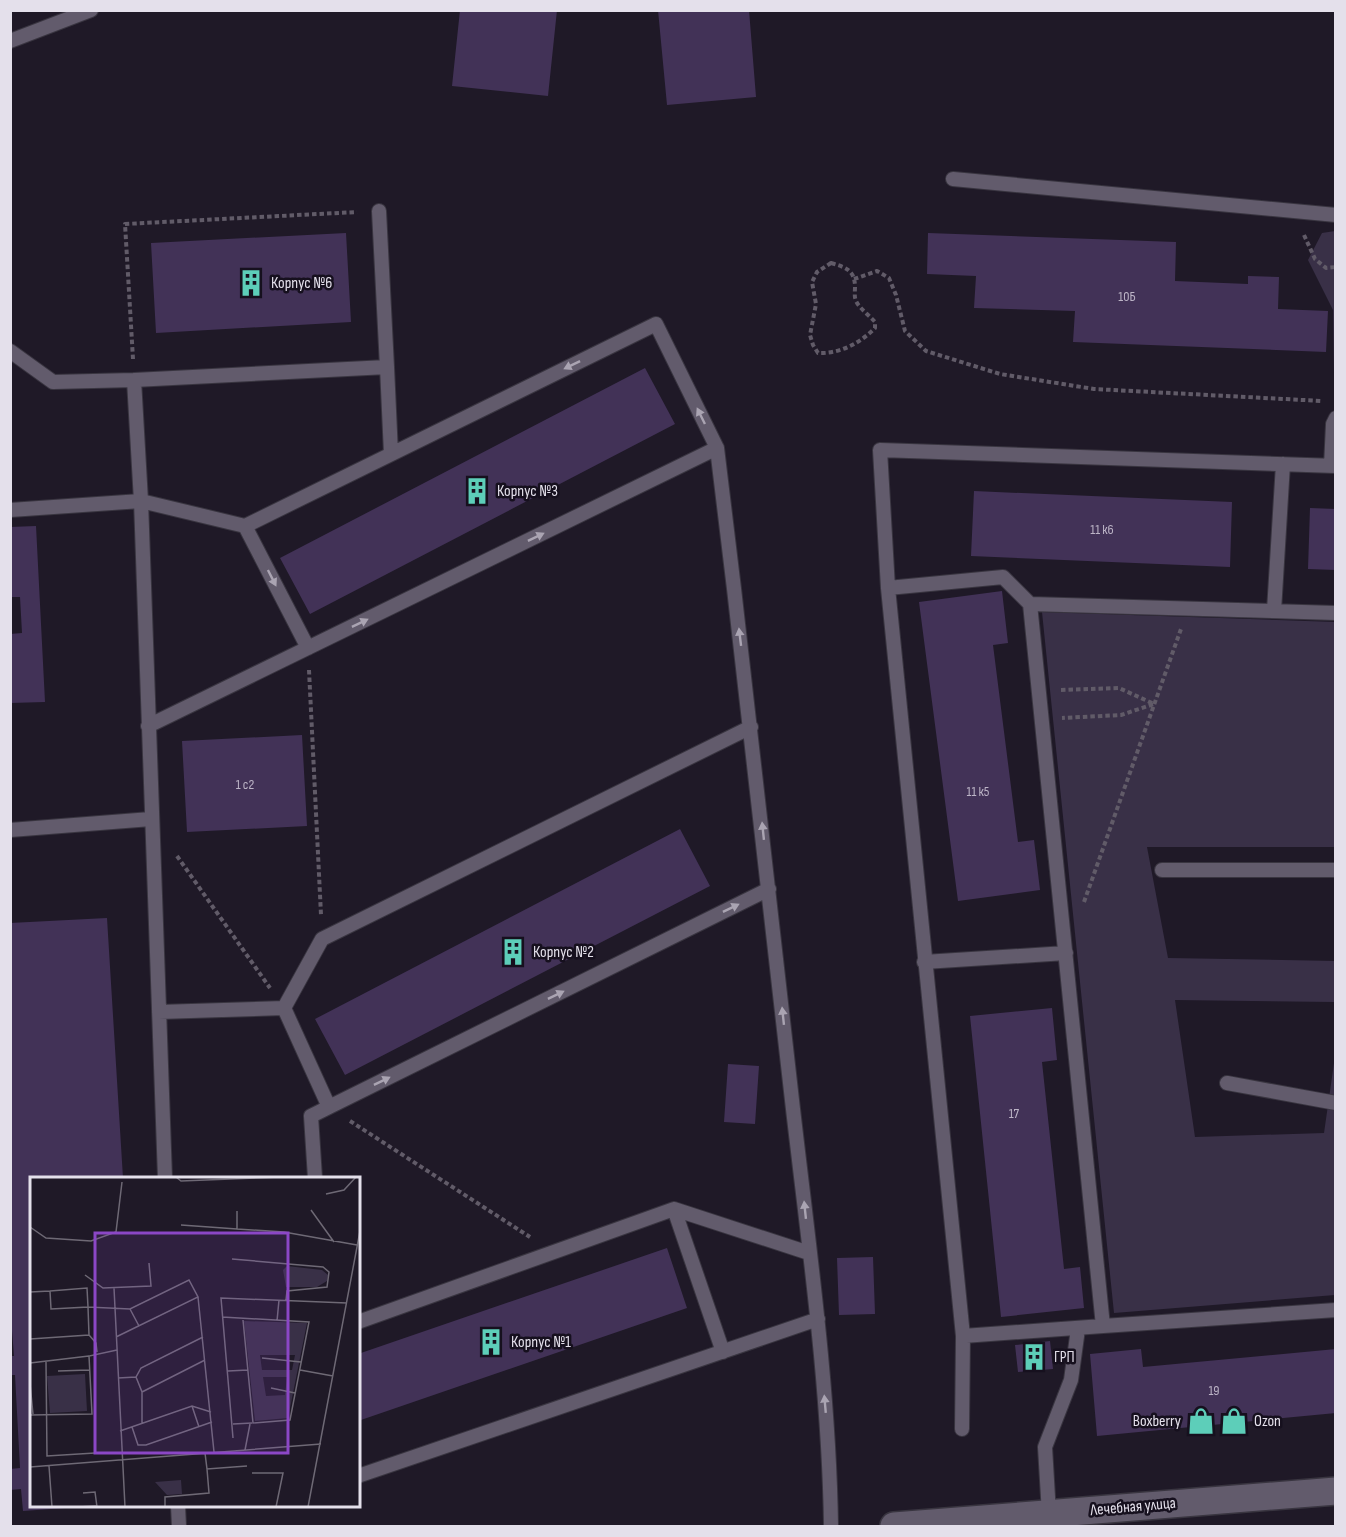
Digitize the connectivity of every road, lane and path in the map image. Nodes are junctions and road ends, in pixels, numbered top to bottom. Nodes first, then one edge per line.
1 (91, 10) edge
2 (10, 41) edge
3 (953, 179) dead end
4 (379, 211) joint
5 (1294, 211) junction
6 (1335, 215) edge
7 (1335, 267) edge
8 (854, 279) junction
9 (10, 351) edge
10 (387, 367) junction
11 (134, 380) junction
12 (1325, 402) dead end
13 (1335, 418) edge
14 (717, 448) junction
15 (392, 454) junction
16 (1283, 464) junction
17 (1333, 466) edge
18 (141, 501) junction
19 (10, 510) edge
20 (245, 526) junction
21 (888, 588) junction
22 (1030, 604) junction
23 (1188, 608) junction
24 (1274, 611) junction
25 (1335, 613) edge
26 (308, 648) junction
27 (1039, 690) junction
28 (1154, 704) junction
29 (1042, 719) junction
30 (148, 726) junction
31 (751, 727) junction
32 (151, 819) junction
33 (10, 830) edge
34 (1162, 870) dead end
35 (1335, 870) edge
36 (769, 889) junction
37 (1081, 910) dead end
38 (322, 939) junction
39 (1066, 953) junction
40 (924, 963) junction
41 (284, 1008) junction
42 (159, 1012) junction
43 (1227, 1083) dead end
44 (1335, 1103) edge
45 (329, 1107) junction
46 (165, 1177) edge
47 (315, 1177) edge
48 (674, 1209) junction
49 (553, 1252) junction
50 (809, 1252) junction
51 (1335, 1310) edge
52 (818, 1319) junction
53 (360, 1321) edge
54 (1103, 1326) junction
55 (1078, 1329) junction
56 (963, 1336) junction
57 (723, 1352) junction
58 (962, 1429) dead end
59 (360, 1475) edge
60 (1335, 1491) edge
61 (178, 1507) edge
62 (1049, 1514) junction
63 (179, 1527) edge
64 (831, 1527) edge
65 (894, 1527) edge

1 - 2 lane
3 - 5 lane
4 - 10 lane
4 - 11 path
5 - 6 lane
5 - 7 path
8 - 8 path
8 - 12 path
9 - 11 lane
10 - 11 lane
10 - 15 lane
11 - 18 lane
13 - 17 lane
14 -> 15 lane
26 -> 14 lane
31 -> 14 lane
15 - 20 lane
16 - 17 lane
16 - 21 lane
16 - 24 lane
18 - 19 lane
18 - 20 lane
18 - 30 lane
20 -> 26 lane
21 - 22 lane
21 - 40 lane
22 - 23 lane
22 - 27 lane
23 - 24 lane
23 - 28 path
24 - 25 lane
26 - 30 lane
26 - 38 path
27 - 28 path
27 - 29 lane
28 - 29 path
28 - 37 path
29 - 39 lane
30 - 32 lane
36 -> 31 lane
31 - 38 lane
32 - 33 lane
32 - 41 path
32 - 42 lane
34 - 35 lane
45 -> 36 lane
50 -> 36 lane
38 - 41 lane
39 - 40 lane
39 - 54 lane
40 - 56 lane
41 - 42 lane
41 - 45 lane
42 - 46 lane
43 - 44 lane
45 - 47 lane
45 - 49 path
48 - 49 lane
48 - 50 lane
48 - 57 lane
49 - 53 lane
50 - 52 lane
51 - 54 lane
52 - 57 lane
64 -> 52 lane
54 - 55 lane
55 - 56 lane
55 - 62 lane
56 - 58 lane
57 - 59 lane
60 - 62 street, Лечебная улица
61 - 63 lane
62 - 65 street, Лечебная улица

